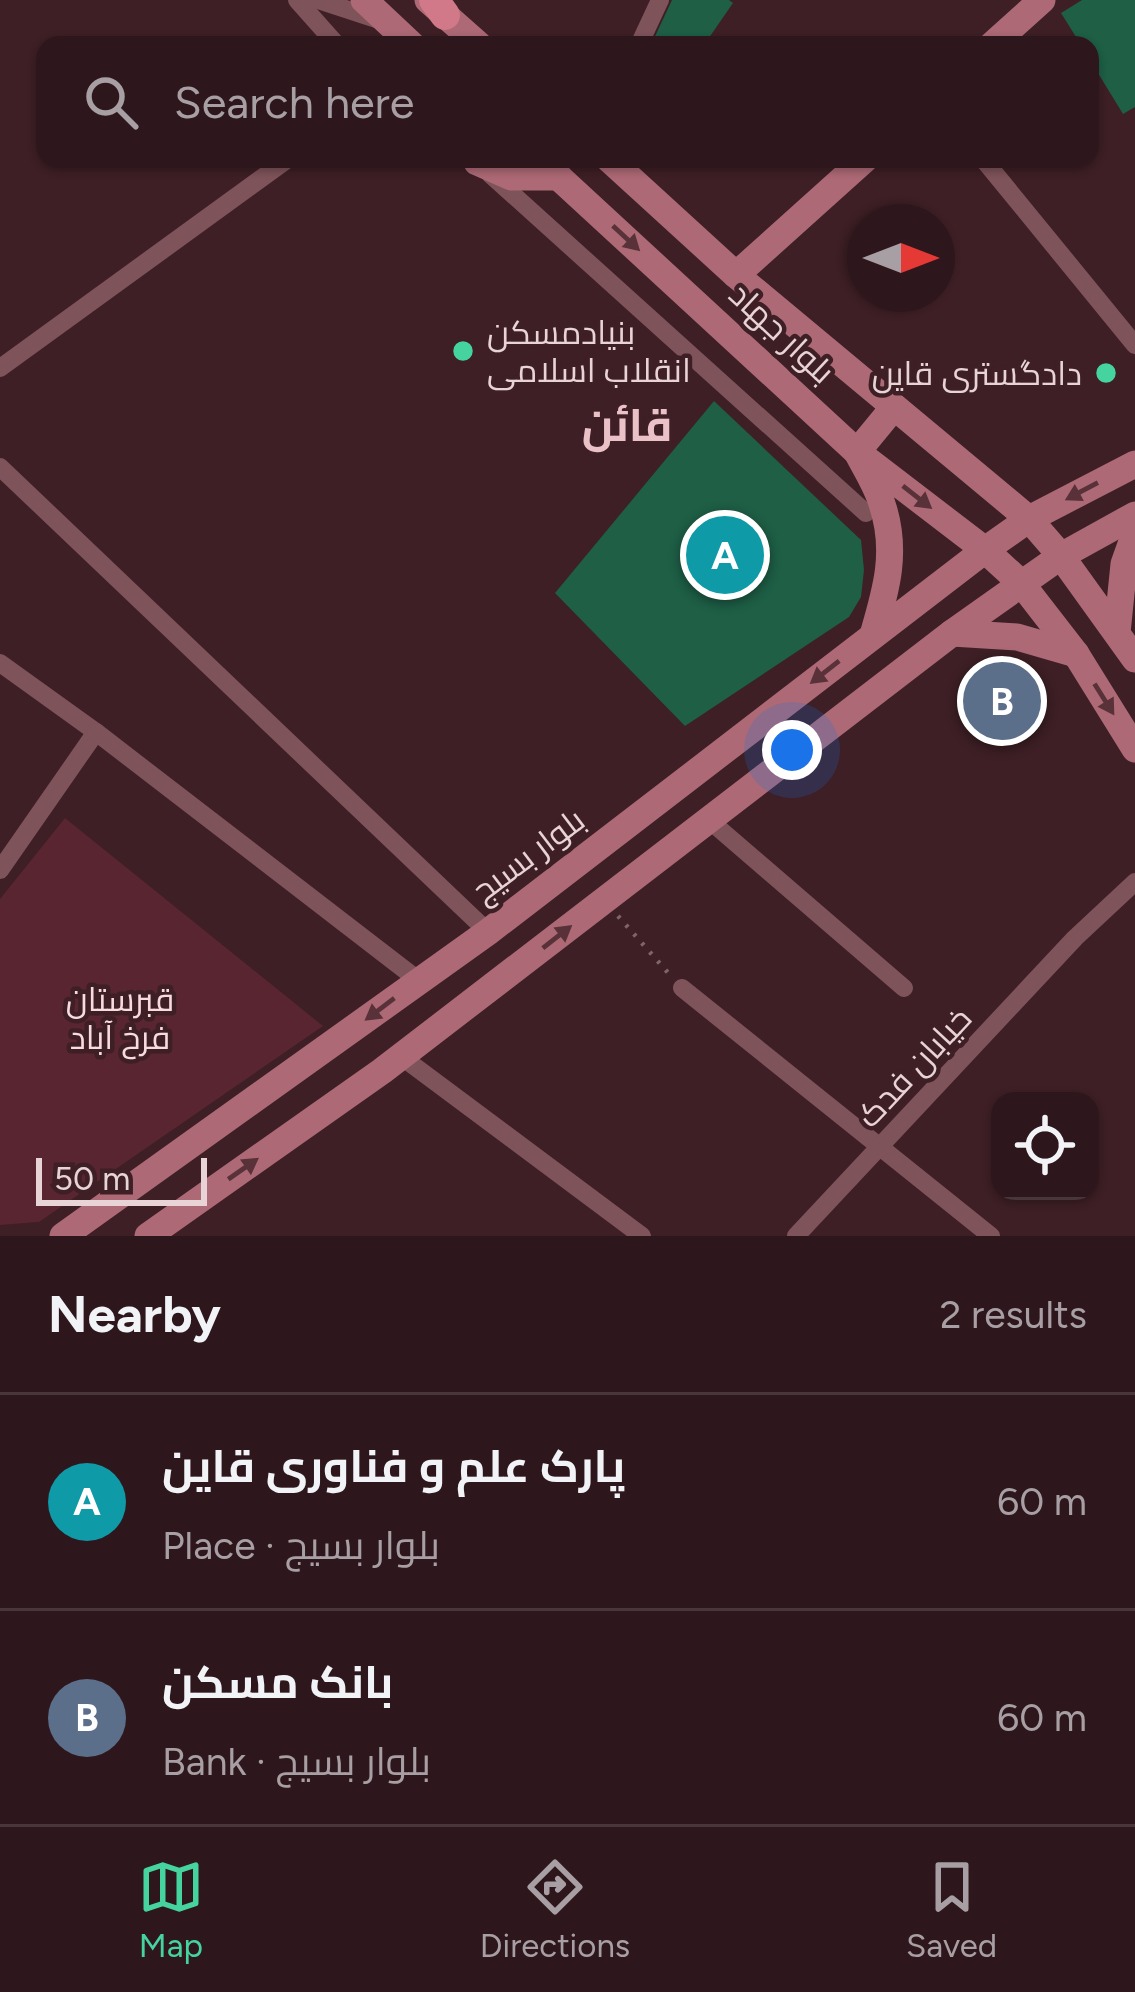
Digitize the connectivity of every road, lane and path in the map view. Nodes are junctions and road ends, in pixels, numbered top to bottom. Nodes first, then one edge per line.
1 (297, 0) edge
2 (318, 0) edge
3 (364, 0) edge
4 (660, 0) edge
5 (1042, 0) edge
6 (435, 5) edge
7 (389, 24) junction
8 (329, 36) edge
9 (402, 36) edge
10 (469, 36) edge
11 (643, 36) edge
12 (1002, 36) edge
13 (276, 168) edge
14 (484, 168) edge
15 (492, 168) edge
16 (549, 168) edge
17 (619, 168) edge
18 (855, 168) edge
19 (990, 168) edge
20 (736, 275) junction
21 (1135, 345) edge
22 (0, 368) edge
23 (894, 407) junction
24 (857, 452) junction
25 (1135, 464) edge
26 (0, 466) edge
27 (866, 513) dead end
28 (1135, 515) edge
29 (1029, 519) junction
30 (1135, 533) edge
31 (985, 550) junction
32 (1061, 556) junction
33 (1021, 584) junction
34 (952, 633) junction
35 (1118, 633) junction
36 (873, 635) junction
37 (1076, 654) junction
38 (1135, 659) edge
39 (0, 663) edge
40 (96, 732) junction
41 (1135, 749) edge
42 (709, 820) junction
43 (0, 871) edge
44 (1135, 881) edge
45 (604, 901) junction
46 (488, 932) junction
47 (418, 980) junction
48 (682, 988) joint
49 (904, 988) dead end
50 (402, 1057) junction
51 (881, 1145) junction
52 (63, 1236) edge
53 (148, 1236) edge
54 (642, 1236) edge
55 (796, 1236) edge
56 (992, 1236) edge

1 - 8 street
2 - 7 street
3 - 7 main road
4 - 11 street
5 - 12 main road
6 - 10 main road
7 - 9 main road
13 - 22 street
14 - 27 street
15 - 16 main road
16 -> 24 main road, بلوار جهاد
17 - 20 main road, بلوار جهاد
18 - 20 main road
19 - 21 street
20 - 23 main road, بلوار جهاد
23 - 24 main road
23 - 29 main road, بلوار جهاد
24 -> 31 main road, بلوار جهاد
24 - 36 main road
25 -> 29 main road, بلوار بسیج
26 - 46 street
28 - 32 main road
29 - 31 main road, بلوار بسیج
29 - 32 main road, بلوار جهاد
30 - 35 main road
31 - 33 main road, بلوار جهاد
31 - 36 main road, بلوار بسیج
32 - 33 main road
32 - 35 main road, بلوار جهاد
33 - 34 main road
33 - 37 main road, بلوار جهاد
34 - 37 main road
34 - 42 main road
35 - 38 main road, بلوار جهاد
36 -> 46 main road, بلوار بسیج
37 -> 41 main road, بلوار جهاد
39 - 40 street
40 - 43 street
40 - 47 street
42 - 45 main road
42 - 49 street
44 - 51 street, خیابان فدک
45 - 48 path
50 -> 45 main road
46 - 47 main road, بلوار بسیج
47 -> 52 main road, بلوار بسیج
48 - 51 street
53 -> 50 main road
50 - 54 street
51 - 55 street, خیابان فدک
51 - 56 street

